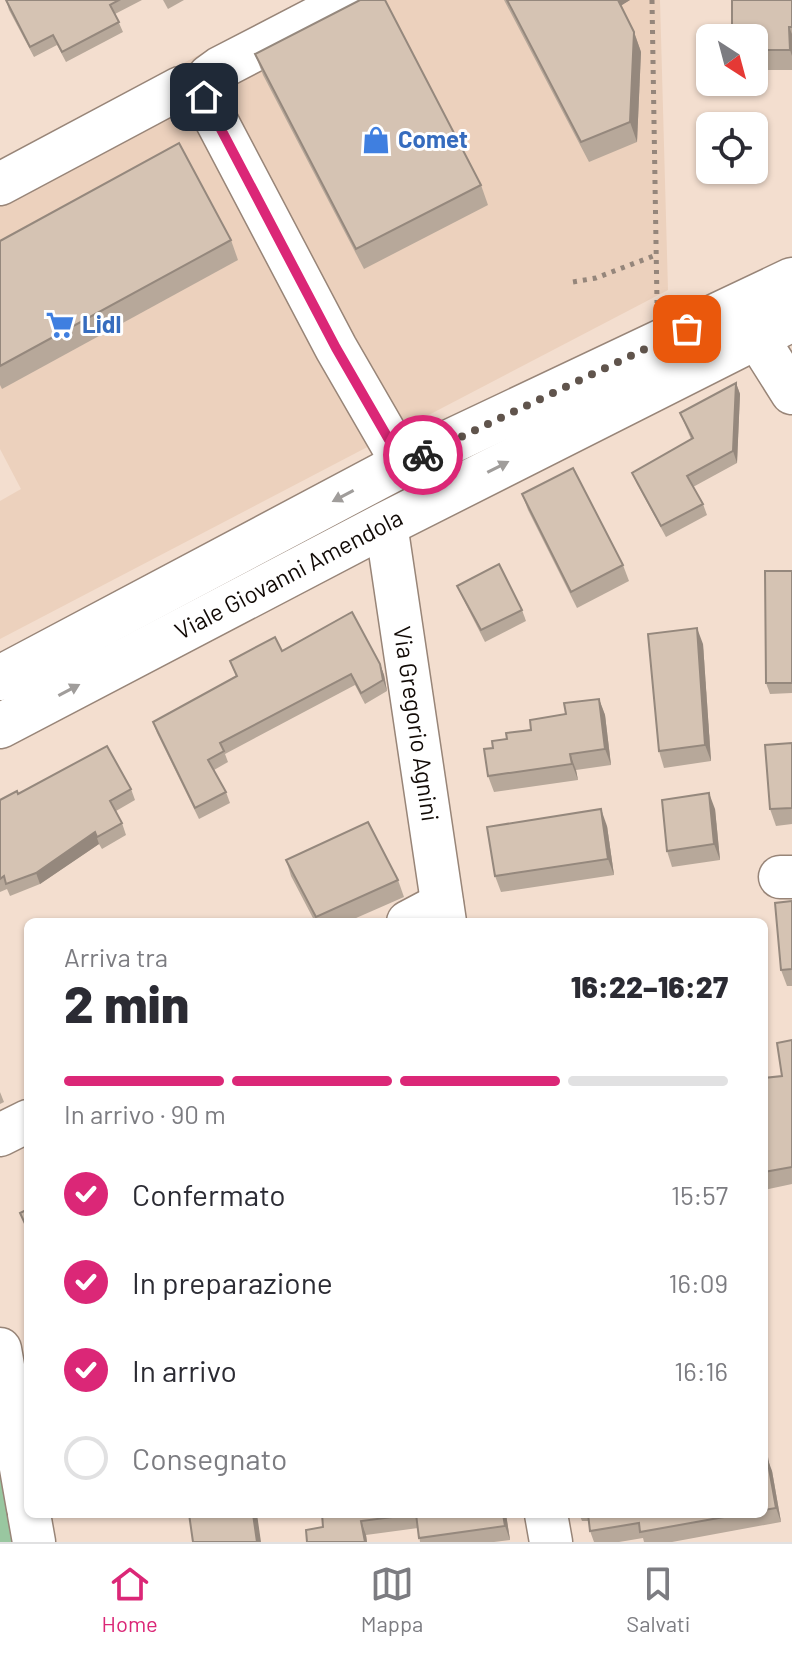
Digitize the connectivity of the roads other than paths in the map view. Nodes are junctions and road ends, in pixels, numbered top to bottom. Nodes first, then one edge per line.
1 (351, 0) edge
2 (205, 87) junction
3 (0, 184) edge
4 (792, 280) edge
5 (774, 327) edge
6 (792, 393) edge
7 (403, 464) junction
8 (386, 524) junction
9 (0, 678) edge
10 (0, 726) edge
11 (432, 916) edge
12 (24, 1123) edge
13 (0, 1135) edge
14 (0, 1349) edge
15 (24, 1488) edge
16 (29, 1518) edge
17 (547, 1518) edge
18 (34, 1542) edge
19 (551, 1542) edge

1 - 2 street
2 - 3 street
2 - 7 street
4 - 7 main road, Viale Giovanni Amendola
5 - 6 street
8 -> 5 main road, Viale Giovanni Amendola
7 -> 9 main road, Viale Giovanni Amendola
10 -> 8 main road, Viale Giovanni Amendola
8 - 11 street, Via Gregorio Agnini
12 - 13 street
14 - 15 street
16 - 18 street
17 - 19 street

